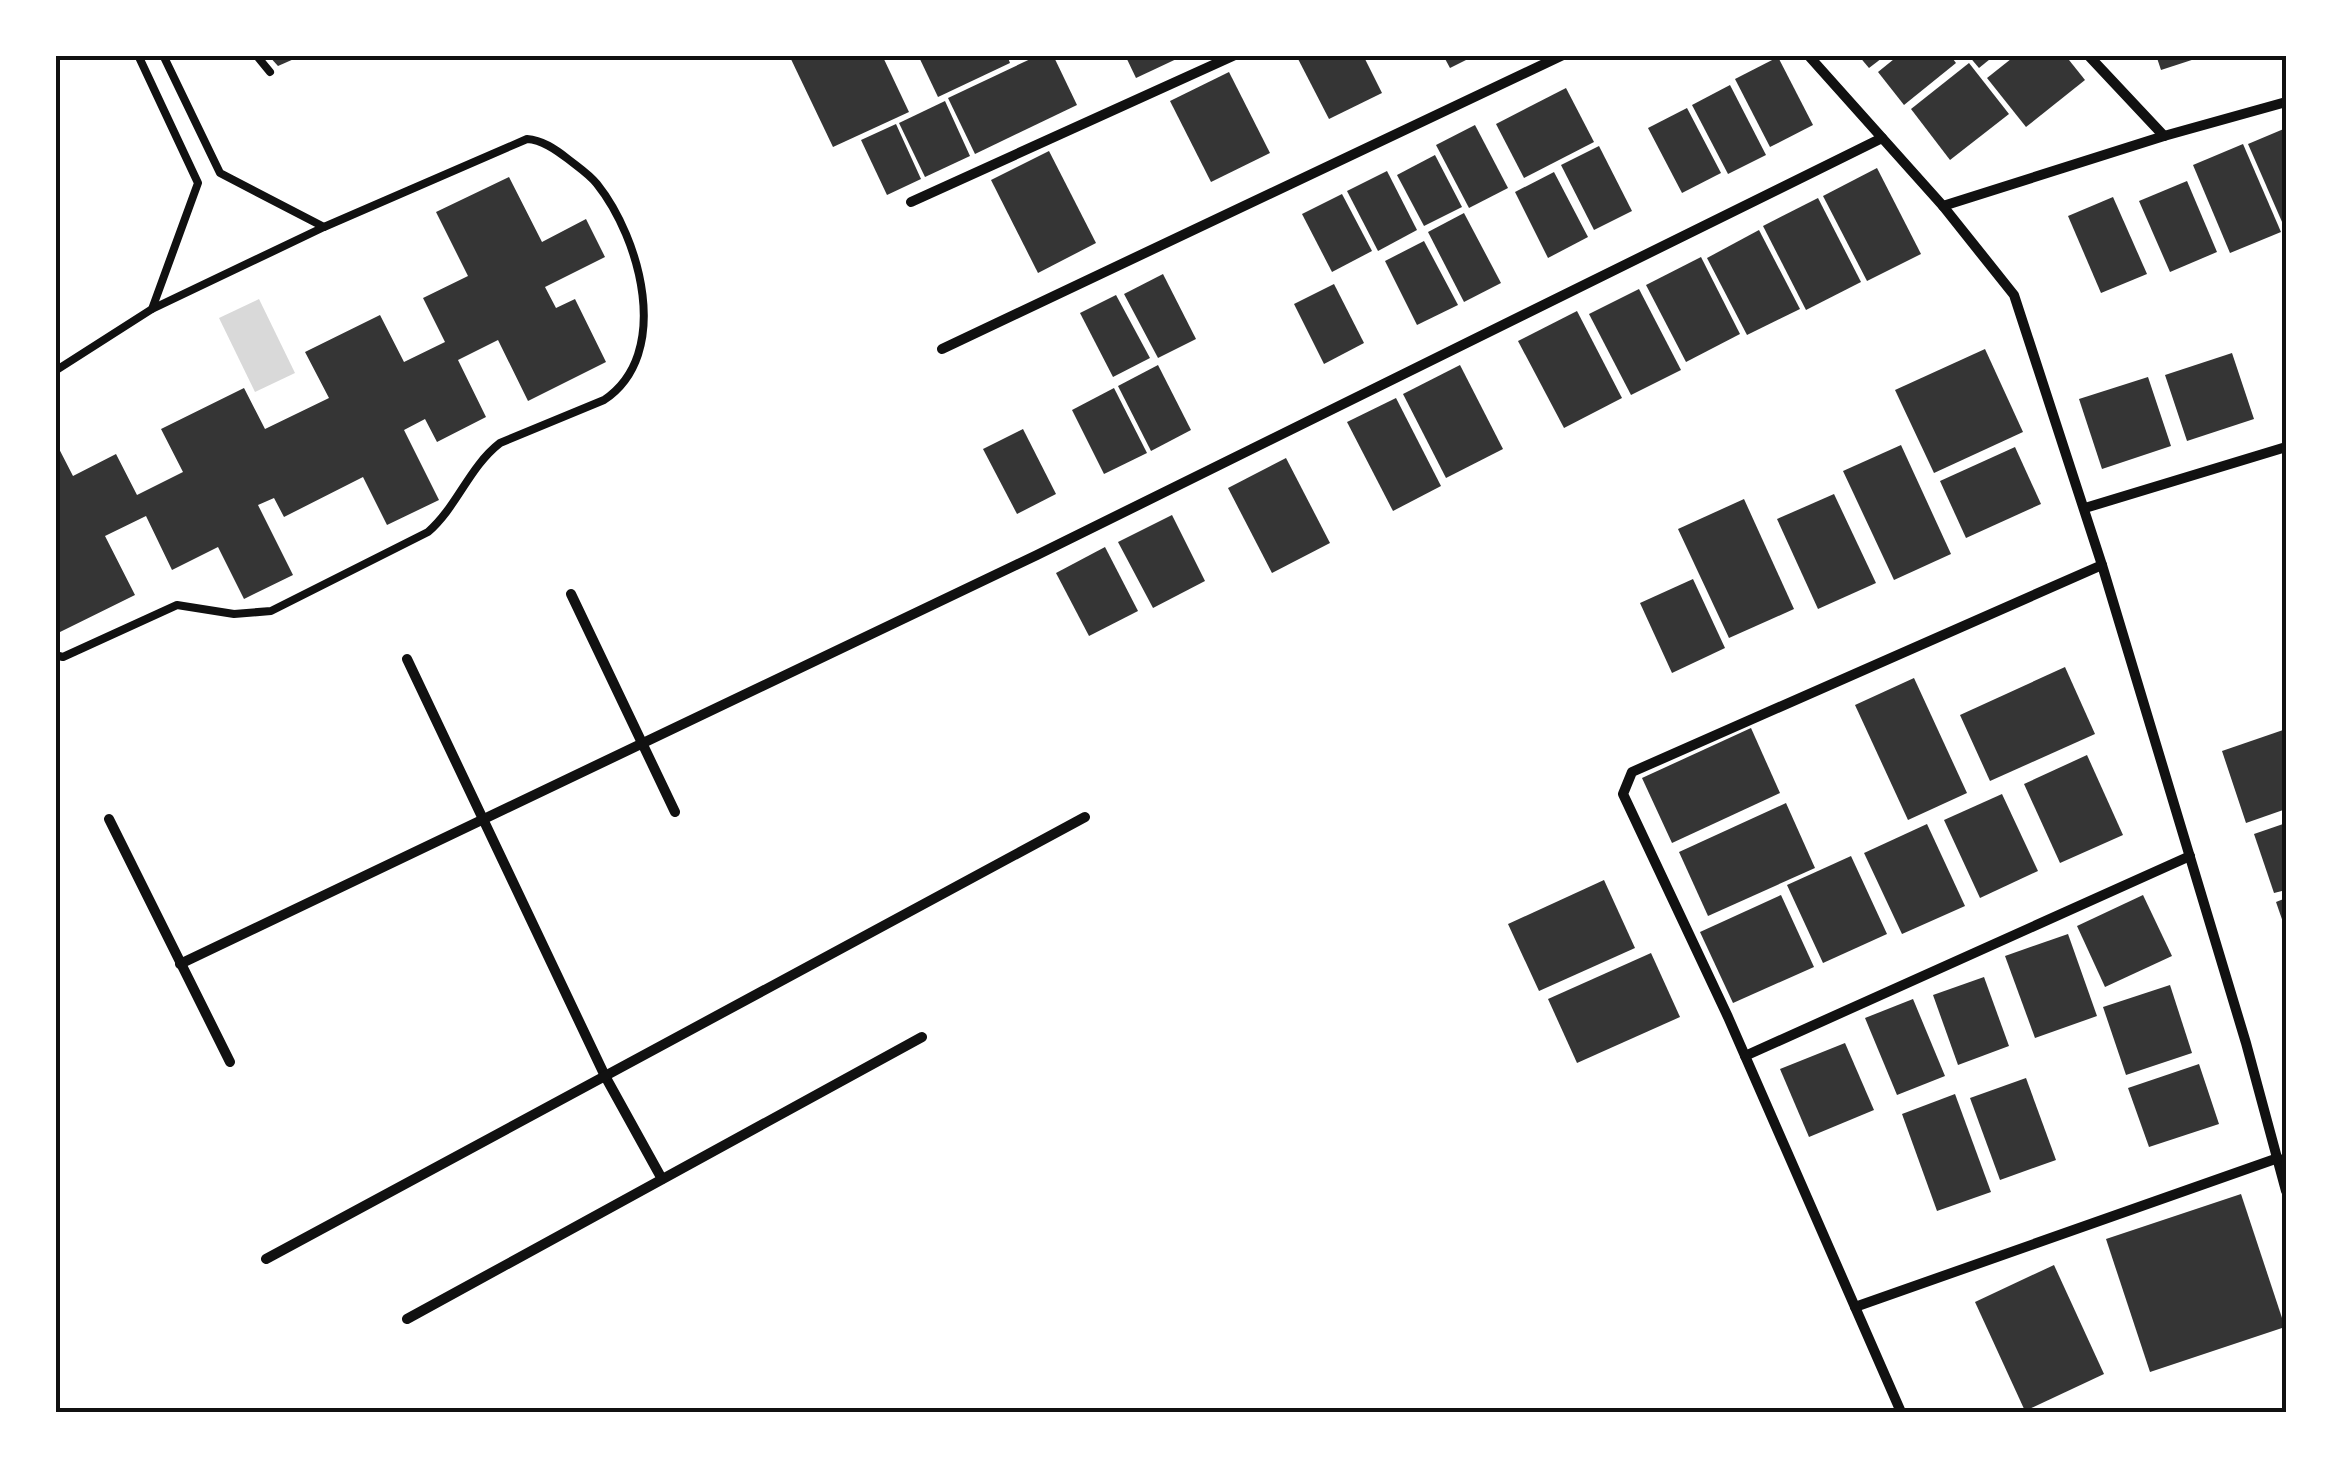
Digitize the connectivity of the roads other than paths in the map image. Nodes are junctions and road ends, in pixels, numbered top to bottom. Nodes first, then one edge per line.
1 (138, 55) edge
2 (162, 55) edge
3 (256, 55) edge
4 (1235, 55) edge
5 (1563, 55) edge
6 (1808, 55) edge
7 (2088, 55) edge
8 (270, 72) dead end
9 (2286, 102) edge
10 (2164, 136) junction
11 (1882, 138) junction
12 (220, 173) junction
13 (198, 182) junction
14 (912, 202) dead end
15 (1943, 206) junction
16 (324, 227) junction
17 (152, 308) junction
18 (942, 349) dead end
19 (55, 370) edge
20 (2286, 447) edge
21 (2085, 508) junction
22 (2102, 565) junction
23 (571, 594) dead end
24 (55, 655) edge
25 (407, 658) dead end
26 (644, 744) junction
27 (674, 812) dead end
28 (1085, 817) dead end
29 (110, 819) dead end
30 (485, 819) junction
31 (2190, 856) junction
32 (180, 964) junction
33 (922, 1037) dead end
34 (1744, 1056) junction
35 (230, 1062) dead end
36 (605, 1076) junction
37 (2278, 1158) junction
38 (662, 1179) junction
39 (2286, 1191) edge
40 (266, 1259) dead end
41 (1855, 1307) junction
42 (407, 1318) dead end
43 (1901, 1412) edge

1 - 13 lane
2 - 12 lane
3 - 8 lane
4 - 14 street
5 - 18 street
6 - 11 street
7 - 10 street
9 - 10 street
10 - 15 street
11 - 15 street
11 - 26 street
12 - 13 lane
12 - 16 lane
13 - 17 lane
15 - 21 street
16 - 17 lane
16 - 24 lane
17 - 19 lane
20 - 21 street
21 - 22 street
22 - 31 street
22 - 34 street
23 - 26 street
25 - 30 street
26 - 27 street
26 - 30 street
28 - 36 street
29 - 32 street
30 - 32 street
30 - 36 street
31 - 34 street
31 - 37 street
32 - 35 street
33 - 38 street
34 - 41 street
36 - 38 street
36 - 40 street
37 - 39 street
37 - 41 street
38 - 42 street
41 - 43 street

